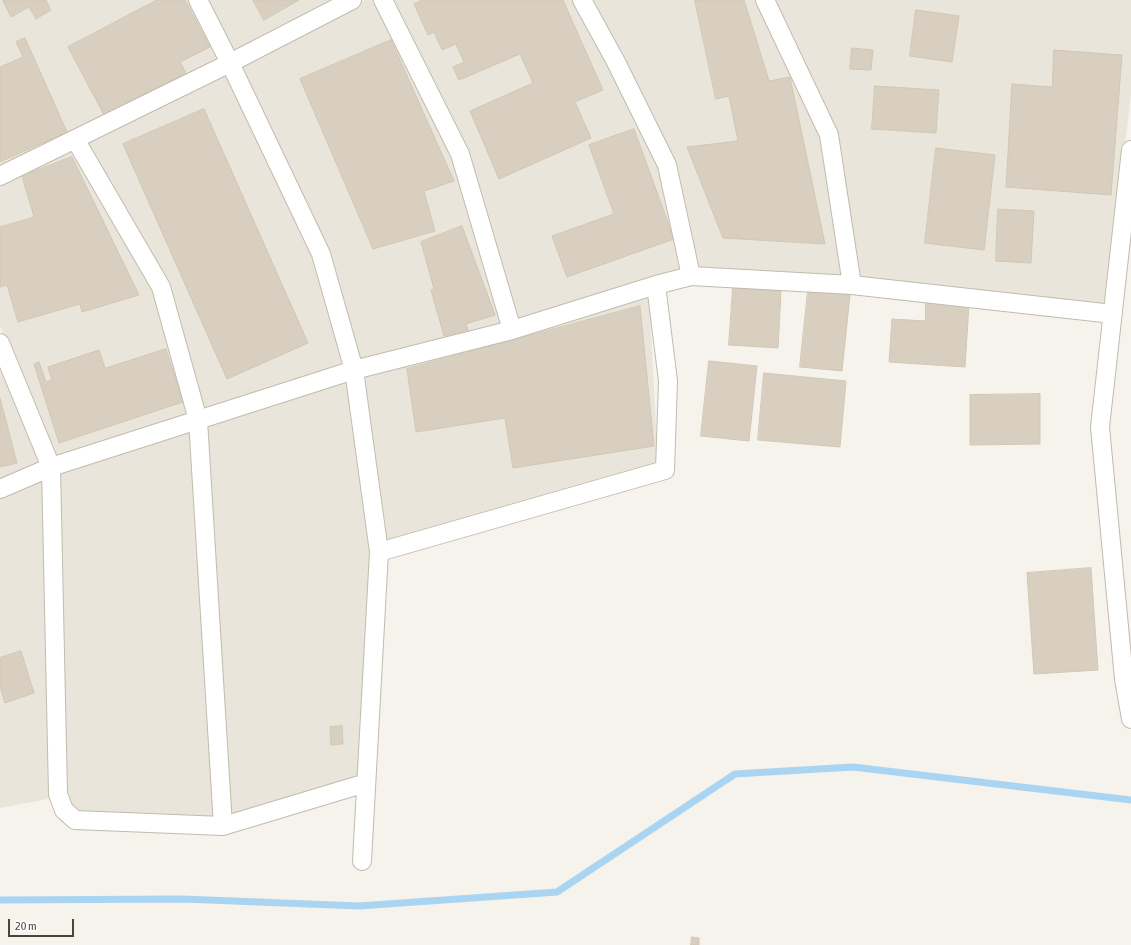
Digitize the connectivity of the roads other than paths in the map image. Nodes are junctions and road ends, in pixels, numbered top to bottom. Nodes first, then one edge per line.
1 (198, 0) edge
2 (352, 0) edge
3 (383, 0) edge
4 (582, 0) edge
5 (765, 0) edge
6 (230, 63) junction
7 (76, 139) junction
8 (1131, 150) edge
9 (0, 176) edge
10 (691, 276) junction
11 (656, 285) junction
12 (852, 285) junction
13 (1112, 314) junction
14 (512, 330) junction
15 (0, 343) edge
16 (354, 370) junction
17 (198, 420) junction
18 (51, 468) junction
19 (0, 489) edge
20 (379, 552) junction
21 (1131, 719) edge
22 (366, 783) junction
23 (223, 826) junction
24 (362, 861) dead end

1 - 6 street
2 - 6 street
3 - 14 street
4 - 10 street
5 - 12 street
6 - 7 street
6 - 16 street
7 - 9 street
7 - 17 street
8 - 13 street
10 - 11 street
10 - 12 street
11 - 14 street
11 - 20 street
12 - 13 street
13 - 21 street
14 - 16 street
15 - 18 street
16 - 17 street
16 - 20 street
17 - 18 street
17 - 23 street
18 - 19 street
18 - 23 street
20 - 22 street
22 - 23 street
22 - 24 street

